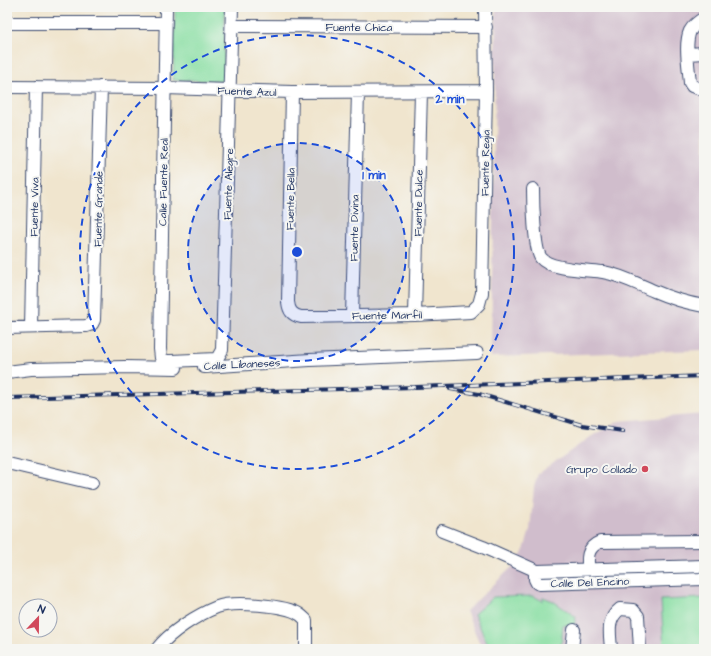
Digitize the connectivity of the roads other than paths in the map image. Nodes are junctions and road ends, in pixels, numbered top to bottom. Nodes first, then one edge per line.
1 (166, 7) edge
2 (232, 7) edge
3 (485, 7) edge
4 (704, 18) edge
5 (10, 23) dead end
6 (165, 24) junction
7 (232, 26) junction
8 (486, 28) junction
9 (704, 53) edge
10 (688, 54) junction
11 (7, 87) edge
12 (36, 87) junction
13 (101, 87) junction
14 (165, 88) junction
15 (704, 90) edge
16 (230, 91) junction
17 (486, 91) junction
18 (292, 92) junction
19 (358, 92) junction
20 (421, 92) junction
21 (533, 188) dead end
22 (704, 306) edge
23 (467, 313) joint
24 (415, 315) junction
25 (352, 316) junction
26 (307, 317) joint
27 (31, 327) junction
28 (7, 328) edge
29 (477, 353) dead end
30 (216, 359) joint
31 (7, 372) edge
32 (7, 463) edge
33 (92, 483) dead end
34 (442, 531) dead end
35 (704, 541) edge
36 (704, 566) edge
37 (588, 570) junction
38 (537, 571) junction
39 (704, 579) edge
40 (589, 582) junction
41 (574, 630) dead end
42 (157, 649) edge
43 (306, 649) edge
44 (572, 649) edge
45 (611, 649) edge
46 (640, 649) edge

1 - 6 street, Calle Fuente Real
2 - 7 street, Fuente Alegre
3 - 8 street, Fuente Regia
4 - 10 street
5 - 6 street
6 - 14 street, Calle Fuente Real
7 - 8 street, Fuente Chica
7 - 16 street, Fuente Alegre
8 - 17 street, Fuente Regia
9 - 10 street
10 - 15 street
11 - 12 street, Fuente Azul
12 - 13 street, Fuente Azul
12 - 27 street, Fuente Viva
13 - 14 street, Fuente Azul
13 - 27 street, Fuente Grande
14 - 16 street, Fuente Azul
14 - 30 street, Calle Fuente Real
16 - 18 street, Fuente Azul
16 - 30 street, Fuente Alegre
17 - 20 street, Fuente Azul
17 - 23 street, Fuente Regia
18 - 19 street, Fuente Azul
18 - 26 street, Fuente Bella
19 - 20 street, Fuente Azul
19 - 25 street, Fuente Divina
20 - 24 street, Fuente Dulce
21 - 22 street
23 - 24 street, Fuente Marfil
24 - 25 street, Fuente Marfil
25 - 26 street, Fuente Marfil
27 - 28 street
29 - 31 street, Calle Libaneses
32 - 33 street
34 - 38 street
35 - 37 street
36 - 37 street, Calle Del Encino
37 - 38 street, Calle Del Encino
37 - 40 street
38 - 40 street, Calle Del Encino
39 - 40 street, Calle Del Encino
41 - 44 street
42 - 43 street
45 - 46 street

